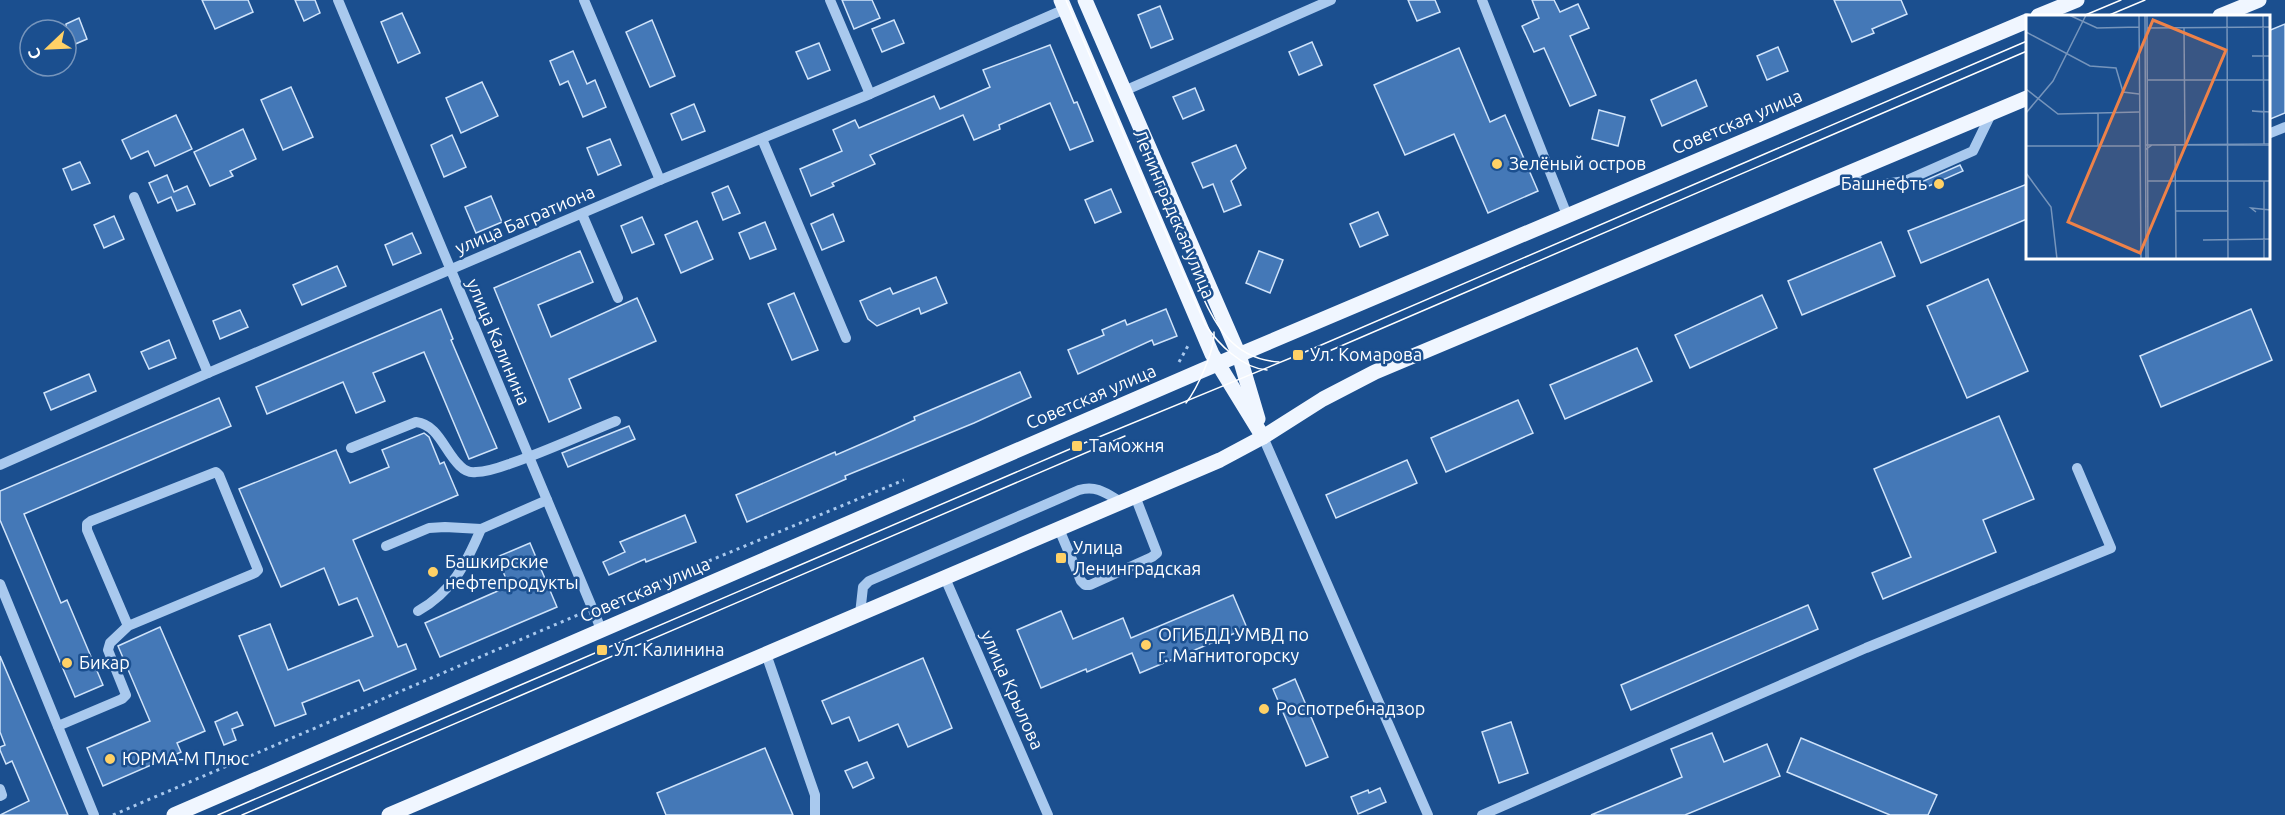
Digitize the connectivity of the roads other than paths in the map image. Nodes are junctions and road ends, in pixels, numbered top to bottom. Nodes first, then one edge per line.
1 (338, 0) edge
2 (584, 0) edge
3 (830, 0) edge
4 (1085, 0) edge
5 (1331, 0) edge
6 (1482, 0) edge
7 (2077, 0) edge
8 (2259, 0) edge
9 (1063, 4) edge
10 (2040, 15) edge
11 (2222, 15) edge
12 (2026, 21) edge
13 (1124, 91) junction
14 (870, 94) junction
15 (2026, 98) edge
16 (1991, 114) junction
17 (2285, 127) edge
18 (2270, 133) edge
19 (762, 139) junction
20 (1851, 173) junction
21 (660, 180) junction
22 (134, 196) dead end
23 (582, 214) junction
24 (1567, 215) junction
25 (451, 271) junction
26 (618, 298) dead end
27 (846, 338) dead end
28 (1239, 355) junction
29 (1218, 364) junction
30 (208, 373) junction
31 (616, 421) dead end
32 (1263, 437) junction
33 (351, 448) dead end
34 (529, 457) junction
35 (0, 465) edge
36 (2077, 468) dead end
37 (1128, 499) junction
38 (547, 500) junction
39 (481, 529) junction
40 (1059, 529) junction
41 (386, 546) dead end
42 (945, 578) junction
43 (0, 584) edge
44 (418, 611) dead end
45 (860, 614) junction
46 (128, 626) junction
47 (601, 629) junction
48 (766, 654) junction
49 (58, 726) junction
50 (0, 789) edge
51 (0, 796) edge
52 (94, 815) edge
53 (174, 815) edge
54 (389, 815) edge
55 (815, 815) edge
56 (1048, 815) edge
57 (1428, 815) edge
58 (1482, 815) edge

1 - 25 street, улица Калинина
2 - 21 street
3 - 14 street
4 - 13 main road, Ленинградская улица
5 - 13 street
6 - 24 street
7 - 10 main road
8 - 11 main road
9 - 14 street, улица Багратиона
9 - 29 main road, Ленинградская улица
12 - 24 main road, Советская улица
13 - 28 main road, Ленинградская улица
14 - 19 street, улица Багратиона
15 - 16 main road
16 - 20 main road
16 - 20 street
17 - 18 street
19 - 21 street, улица Багратиона
19 - 27 street
20 - 32 main road
21 - 23 street, улица Багратиона
22 - 30 street
23 - 25 street, улица Багратиона
23 - 26 street
24 - 28 main road, Советская улица
25 - 30 street, улица Багратиона
25 - 34 street, улица Калинина
28 - 29 main road, Советская улица
28 - 32 main road, Ленинградская улица
29 - 32 main road, Ленинградская улица
29 - 47 main road, Советская улица
30 - 35 street, улица Багратиона
31 - 34 street
32 - 37 main road
32 - 57 street, Ленинградская улица
33 - 34 street
34 - 38 street, улица Калинина
36 - 58 street
37 - 40 main road
37 - 40 street
37 - 45 street
38 - 39 street
38 - 47 street, улица Калинина
39 - 41 street
39 - 44 street
40 - 42 main road
42 - 45 main road
42 - 56 street, улица Крылова
43 - 49 street
45 - 48 main road
46 - 46 street
46 - 49 street
47 - 53 main road, Советская улица
48 - 54 main road
48 - 55 street
49 - 52 street
50 - 51 street

